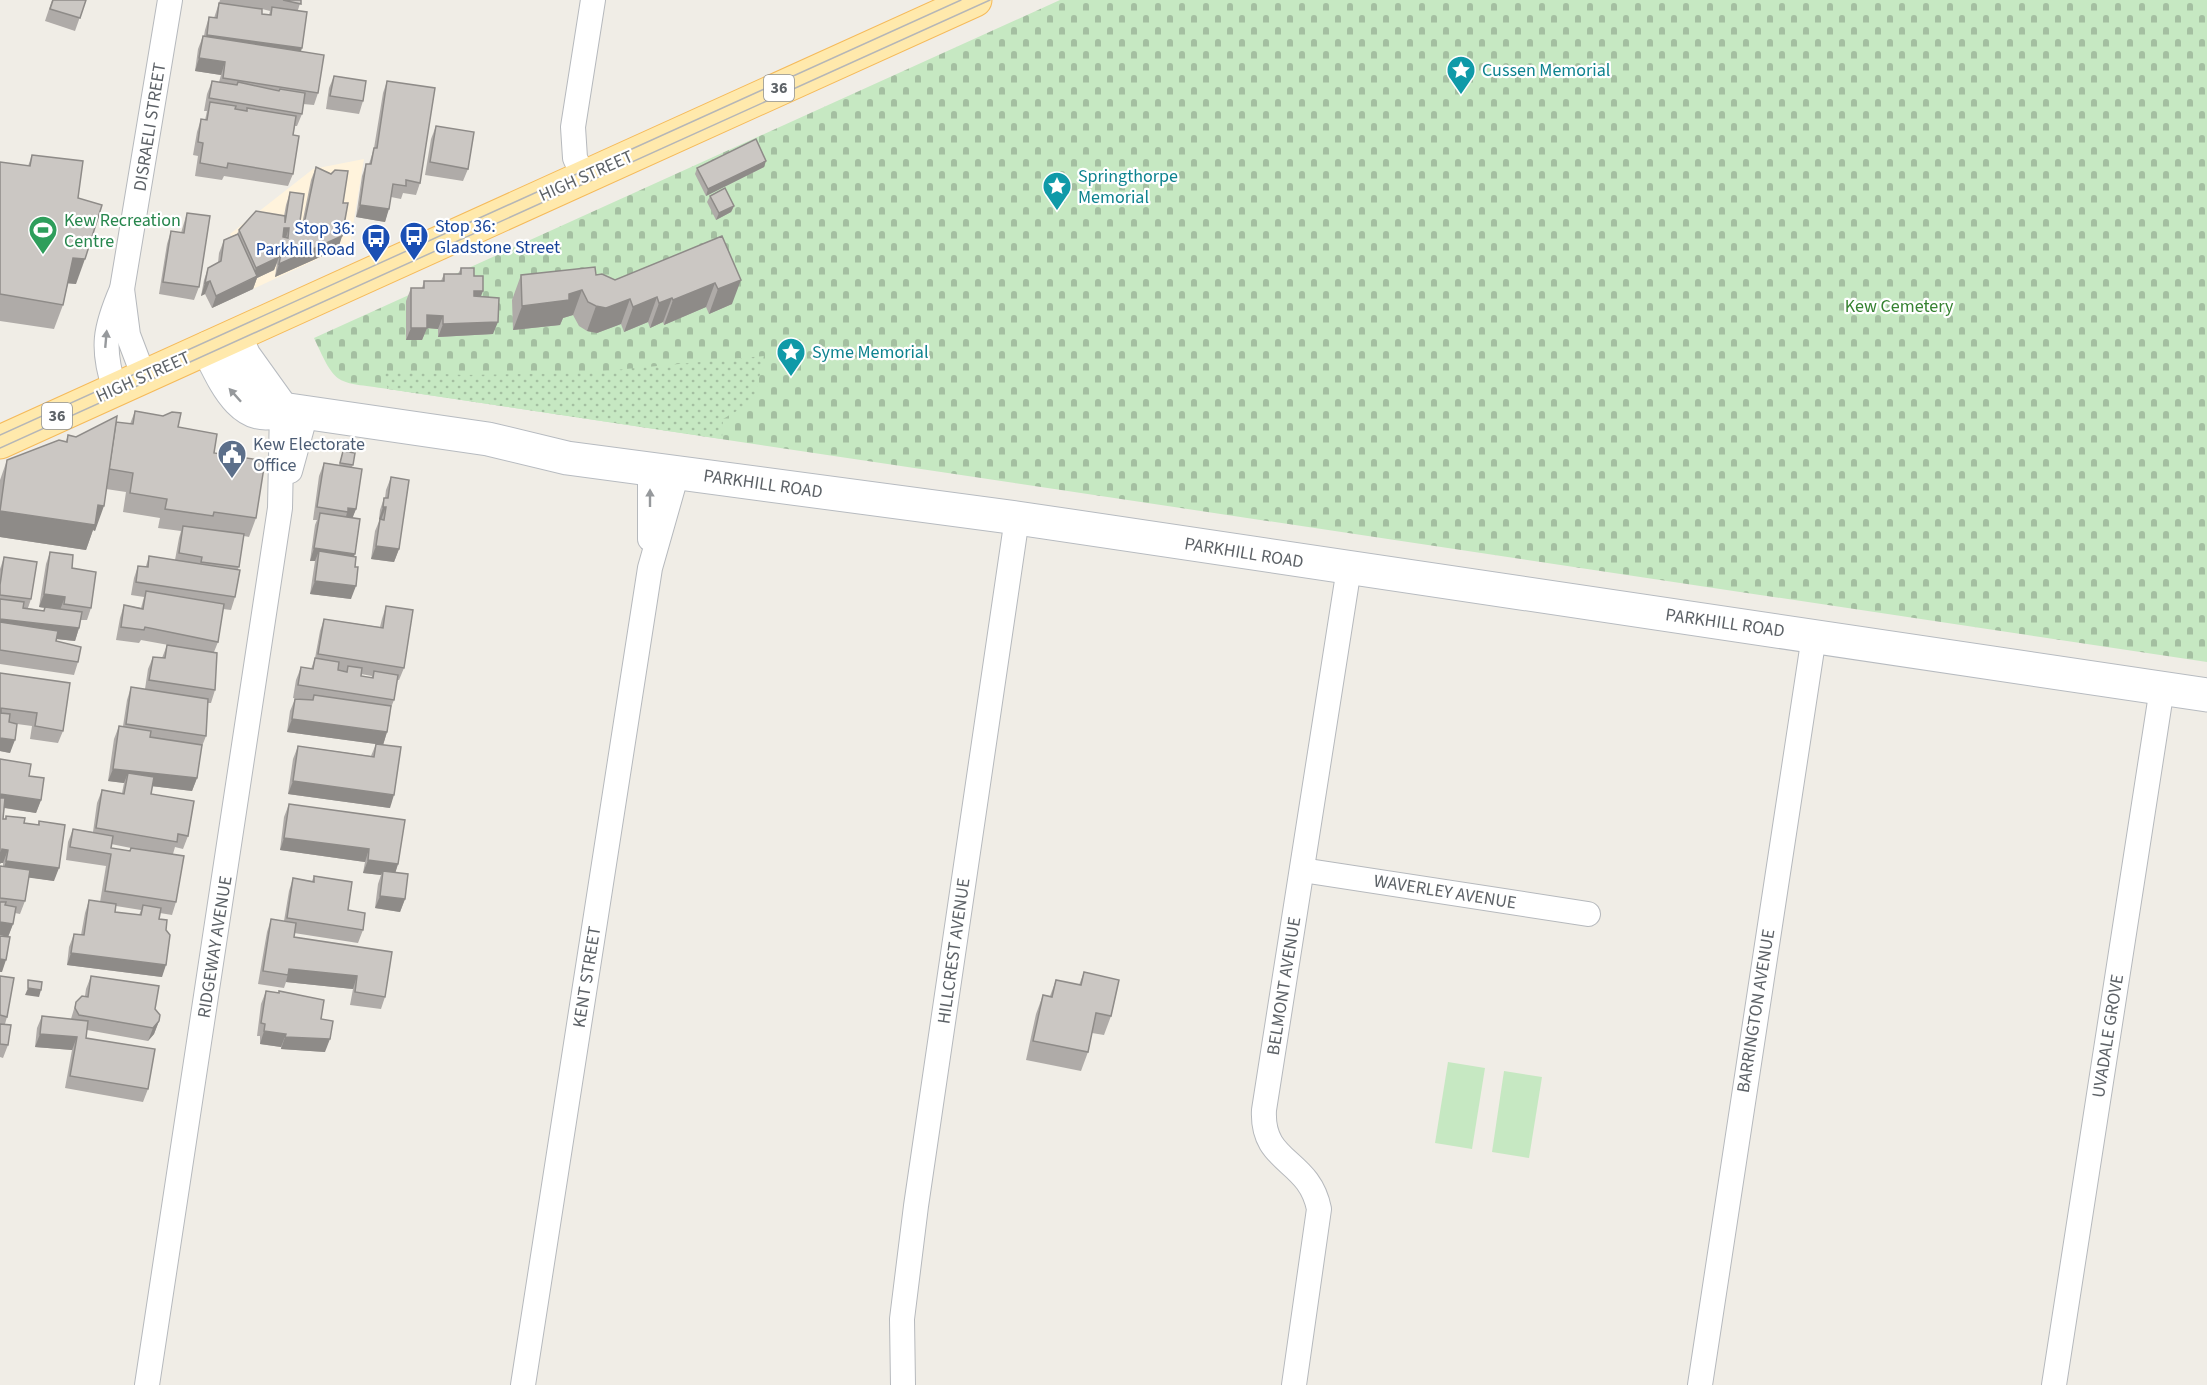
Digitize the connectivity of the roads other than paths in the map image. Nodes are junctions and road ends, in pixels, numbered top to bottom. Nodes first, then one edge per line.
1 (170, 0) edge
2 (593, 0) edge
3 (975, 0) edge
4 (584, 177) junction
5 (222, 342) junction
6 (130, 383) junction
7 (294, 411) junction
8 (0, 442) edge
9 (664, 471) junction
10 (1017, 518) junction
11 (1349, 568) junction
12 (1814, 636) junction
13 (2162, 688) junction
14 (2207, 695) edge
15 (1302, 870) junction
16 (1588, 914) dead end
17 (147, 1385) edge
18 (524, 1385) edge
19 (903, 1385) edge
20 (1294, 1385) edge
21 (1700, 1385) edge
22 (2054, 1385) edge

1 - 6 street, DISRAELI STREET
2 - 4 street
3 - 4 main road, HIGH STREET / 36
4 - 5 main road, HIGH STREET / 36
5 - 6 main road, HIGH STREET / 36
5 - 7 street, PARKHILL ROAD
6 - 8 main road, HIGH STREET / 36
7 - 9 street, PARKHILL ROAD
7 - 17 street, RIDGEWAY AVENUE
9 - 10 street, PARKHILL ROAD
9 - 18 street, KENT STREET
10 - 11 street, PARKHILL ROAD
10 - 19 street, HILLCREST AVENUE
11 - 12 street, PARKHILL ROAD
11 - 15 street, BELMONT AVENUE
12 - 13 street, PARKHILL ROAD
12 - 21 street, BARRINGTON AVENUE
13 - 14 street, PARKHILL ROAD
13 - 22 street, UVADALE GROVE
15 - 16 street, WAVERLEY AVENUE
15 - 20 street, BELMONT AVENUE

